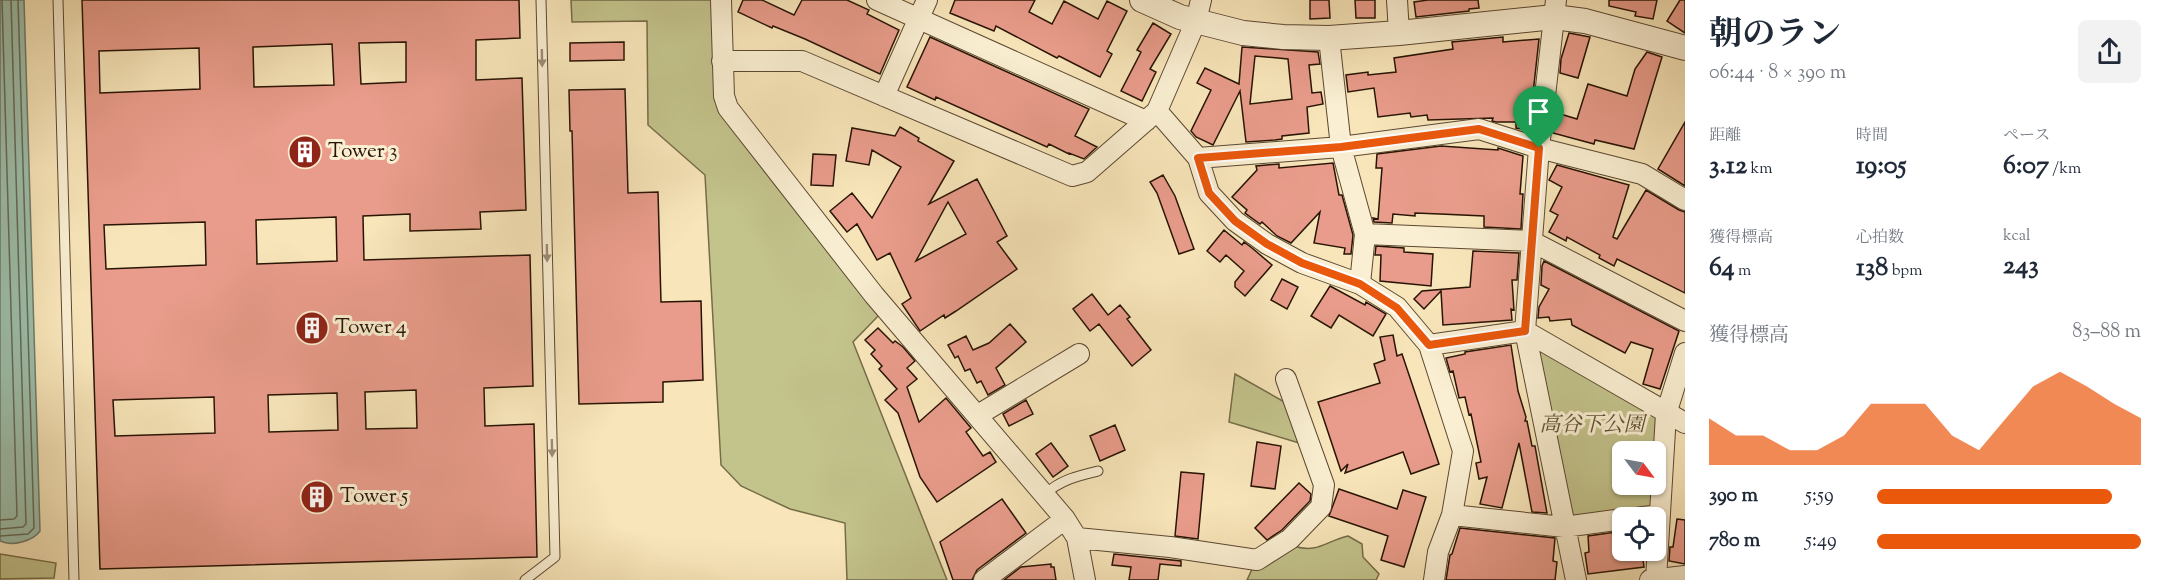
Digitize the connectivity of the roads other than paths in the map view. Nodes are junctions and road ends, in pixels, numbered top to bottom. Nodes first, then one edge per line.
1 (58, 0) edge
2 (541, 0) edge
3 (721, 0) edge
4 (877, 0) edge
5 (927, 0) edge
6 (1142, 0) edge
7 (1397, 0) edge
8 (1555, 9) edge
9 (1198, 10) edge
10 (919, 19) junction
11 (1399, 33) junction
12 (1329, 38) junction
13 (1685, 48) edge
14 (722, 61) junction
15 (884, 96) junction
16 (1151, 116) junction
17 (1341, 147) junction
18 (1539, 148) junction
19 (1198, 158) junction
20 (1685, 200) edge
21 (1365, 234) junction
22 (1531, 242) junction
23 (1360, 284) junction
24 (1685, 321) edge
25 (1525, 331) junction
26 (1429, 345) junction
27 (1685, 353) edge
28 (1079, 354) dead end
29 (1286, 379) dead end
30 (1666, 414) junction
31 (978, 415) junction
32 (1685, 423) edge
33 (1098, 471) dead end
34 (1044, 495) junction
35 (1659, 507) edge
36 (1452, 515) junction
37 (1065, 519) junction
38 (1612, 520) edge
39 (1564, 527) junction
40 (1077, 538) junction
41 (1657, 561) edge
42 (1685, 576) edge
43 (991, 577) edge
44 (1656, 579) edge
45 (74, 580) edge
46 (525, 580) edge
47 (1085, 580) edge
48 (1434, 580) edge
49 (1576, 580) edge
50 (1650, 580) edge

1 - 45 lane
2 -> 46 lane
3 - 14 street
4 - 10 street
5 - 10 street
6 - 9 street
7 - 11 street
8 - 11 street
8 - 13 street
8 - 18 street
9 - 12 street
9 - 16 street
10 - 15 street
10 - 16 street
11 - 12 street
12 - 17 street
14 - 15 street
14 - 31 street
15 - 16 street
16 - 19 street
17 - 18 street
17 - 19 street
17 - 21 street
18 - 20 street
18 - 22 street
19 - 23 street
21 - 22 street
21 - 23 street
22 - 24 street
22 - 25 street
23 - 26 street
25 - 26 street
25 - 30 street
25 - 39 street
26 - 36 street
27 - 30 street
28 - 31 street
29 - 40 street
30 - 32 street
30 - 35 street
31 - 34 street
33 - 34 lane
34 - 37 street
36 - 39 street
36 - 48 street
37 - 40 street
37 - 43 street
38 - 39 street
39 - 49 street
40 - 47 street
41 - 44 street
42 - 44 street
44 - 50 street

